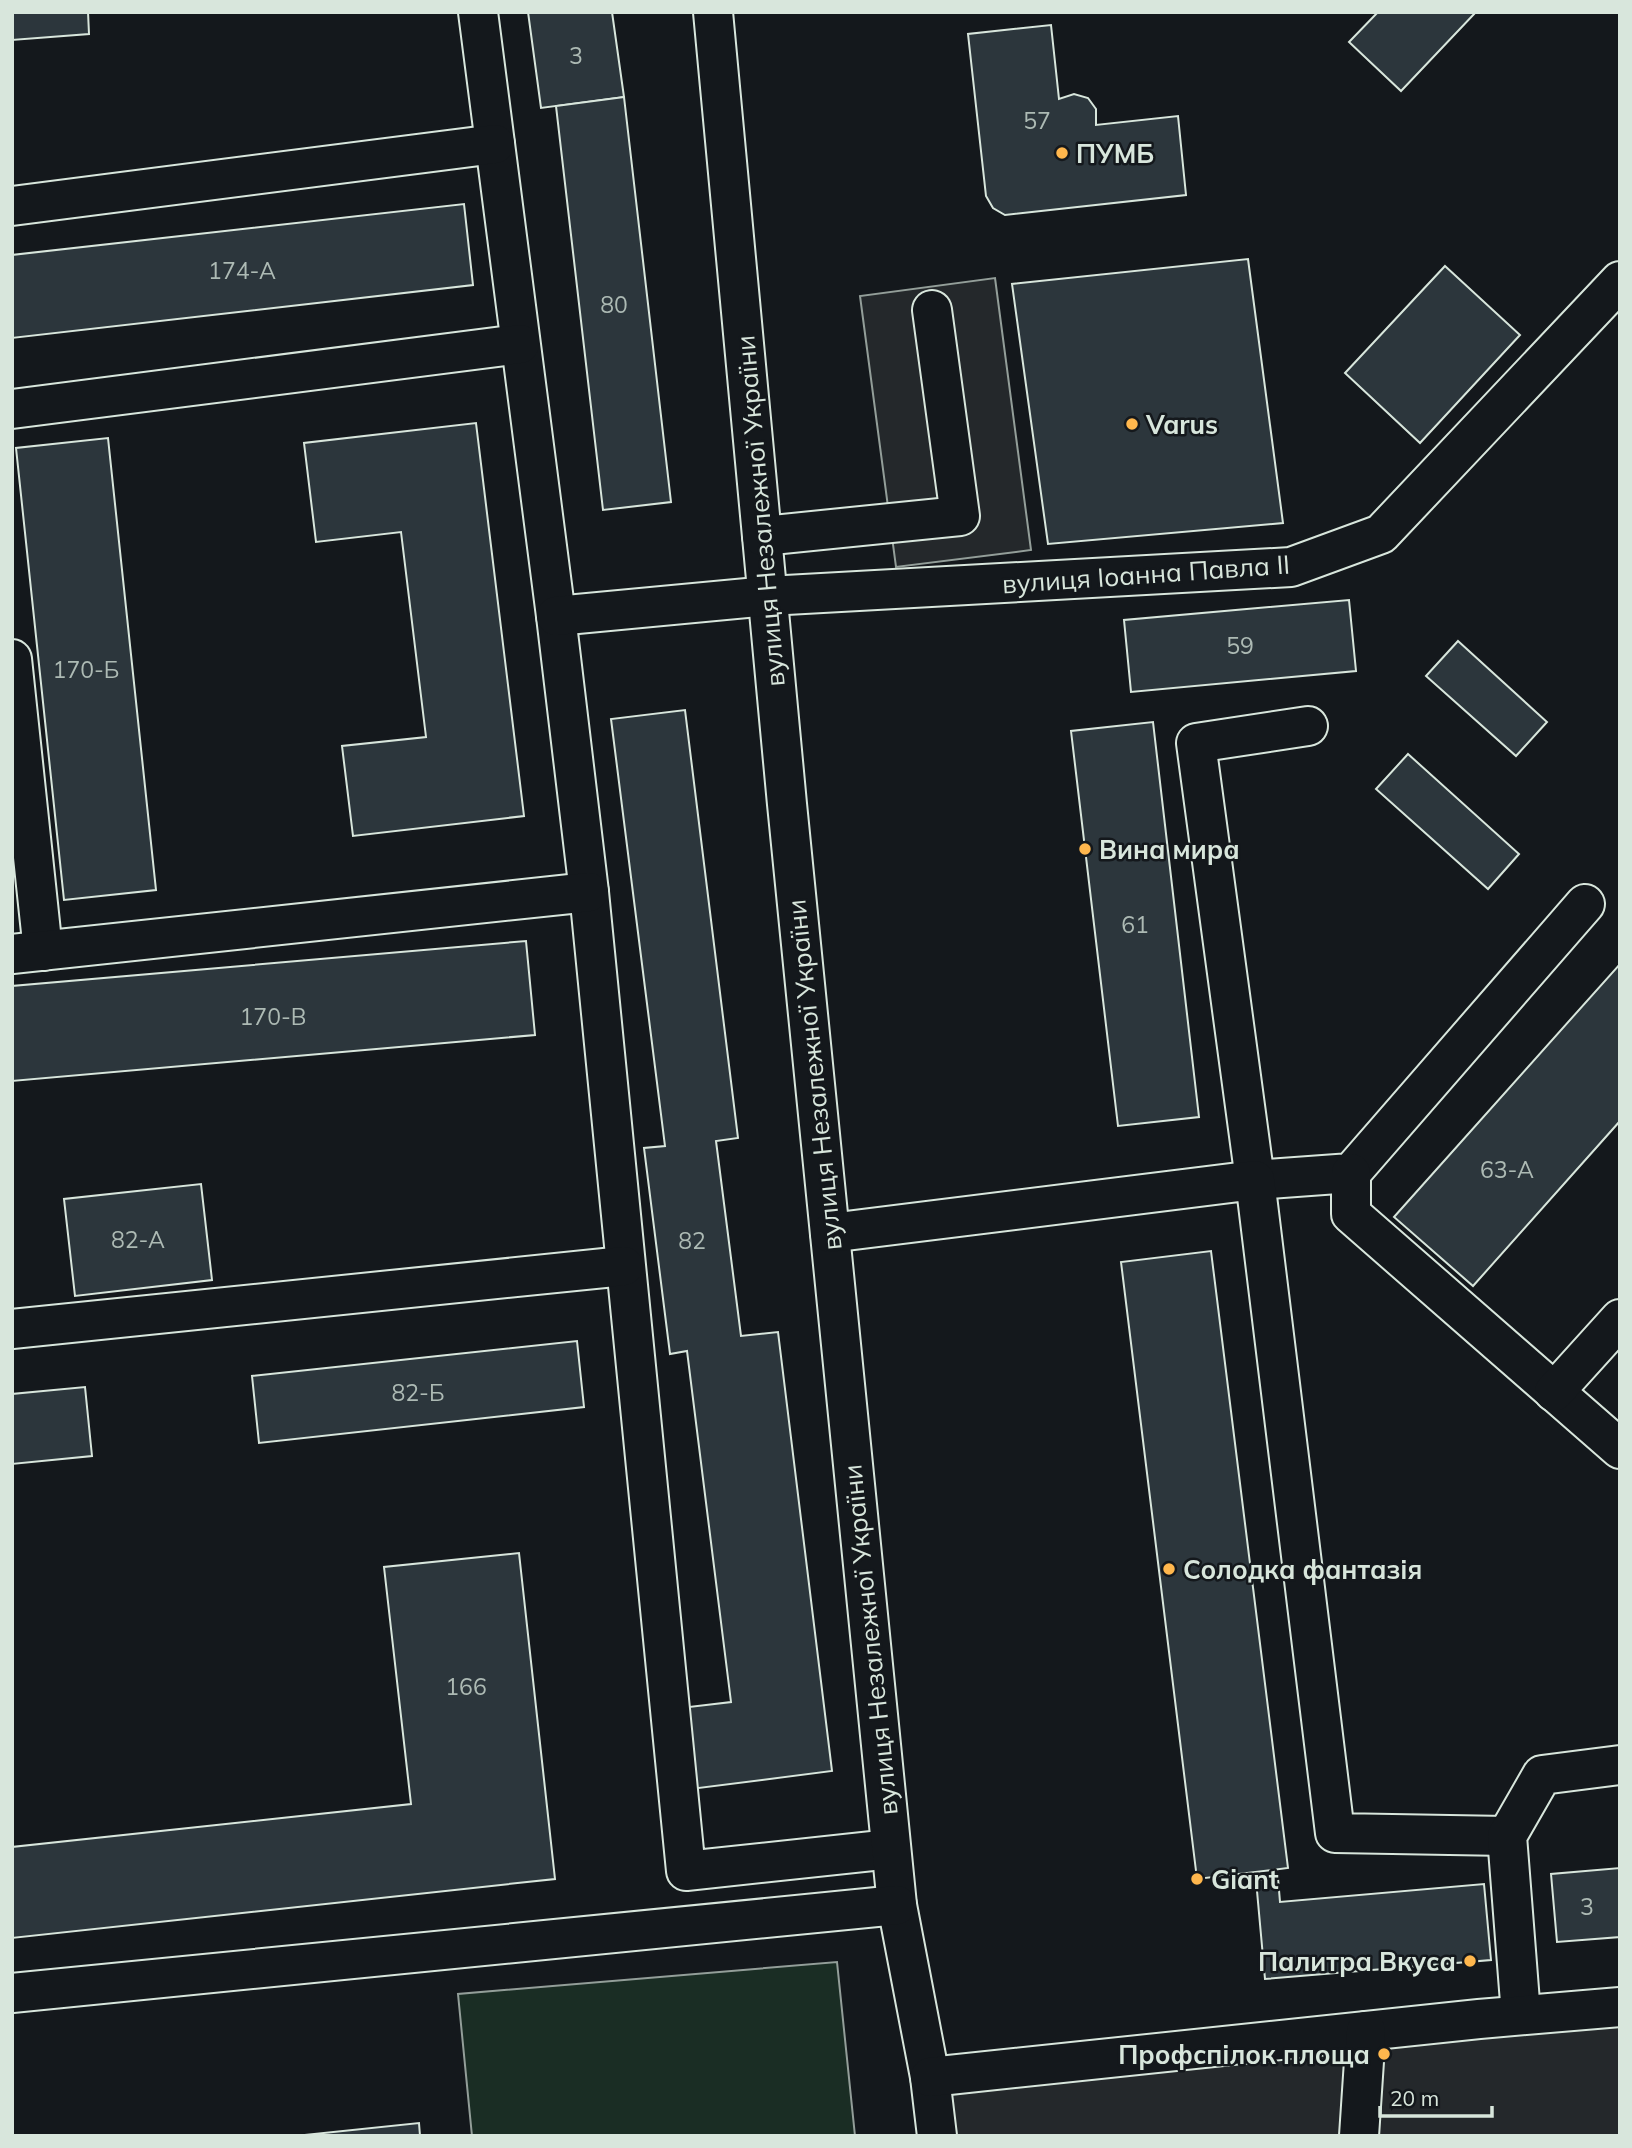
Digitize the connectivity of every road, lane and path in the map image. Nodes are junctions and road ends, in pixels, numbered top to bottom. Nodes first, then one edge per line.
1 (478, 12) edge
2 (713, 12) edge
3 (495, 144) junction
4 (12, 206) edge
5 (1620, 281) edge
6 (932, 310) dead end
7 (520, 344) junction
8 (12, 409) edge
9 (762, 536) junction
10 (768, 596) junction
11 (556, 616) junction
12 (12, 659) edge
13 (1308, 726) dead end
14 (589, 892) junction
15 (1585, 904) dead end
16 (27, 952) edge
17 (1351, 1173) junction
18 (1255, 1180) junction
19 (830, 1233) junction
20 (624, 1266) junction
21 (1620, 1319) edge
22 (12, 1329) edge
23 (1554, 1392) junction
24 (1620, 1449) edge
25 (1620, 1765) edge
26 (1507, 1836) junction
27 (891, 1849) junction
28 (897, 1905) junction
29 (12, 1993) edge
30 (1620, 2007) edge
31 (1521, 2015) junction
32 (1366, 2031) junction
33 (930, 2077) junction
34 (937, 2136) edge
35 (1359, 2136) edge

1 - 3 street
2 - 9 street, вулиця Незалежної України
3 - 4 street
3 - 7 street
5 - 10 street, вулиця Іоанна Павла ІІ
6 - 9 street
7 - 8 street
7 - 11 street
9 - 10 street, вулиця Незалежної України
10 - 11 street, вулиця Іоанна Павла ІІ
10 - 19 street, вулиця Незалежної України
11 - 14 street
12 - 16 street
13 - 18 street
14 - 16 street
14 - 20 street
15 - 17 street
17 - 18 street
17 - 23 street
18 - 19 street
18 - 26 street
19 - 27 street, вулиця Незалежної України
20 - 22 street
20 - 27 street
21 - 23 street
23 - 24 street
25 - 26 street
26 - 31 street
27 - 28 street, вулиця Незалежної України
28 - 29 street
28 - 33 street, вулиця Незалежної України
30 - 31 street
31 - 32 street
32 - 33 street
32 - 35 street
33 - 34 street, вулиця Незалежної України

